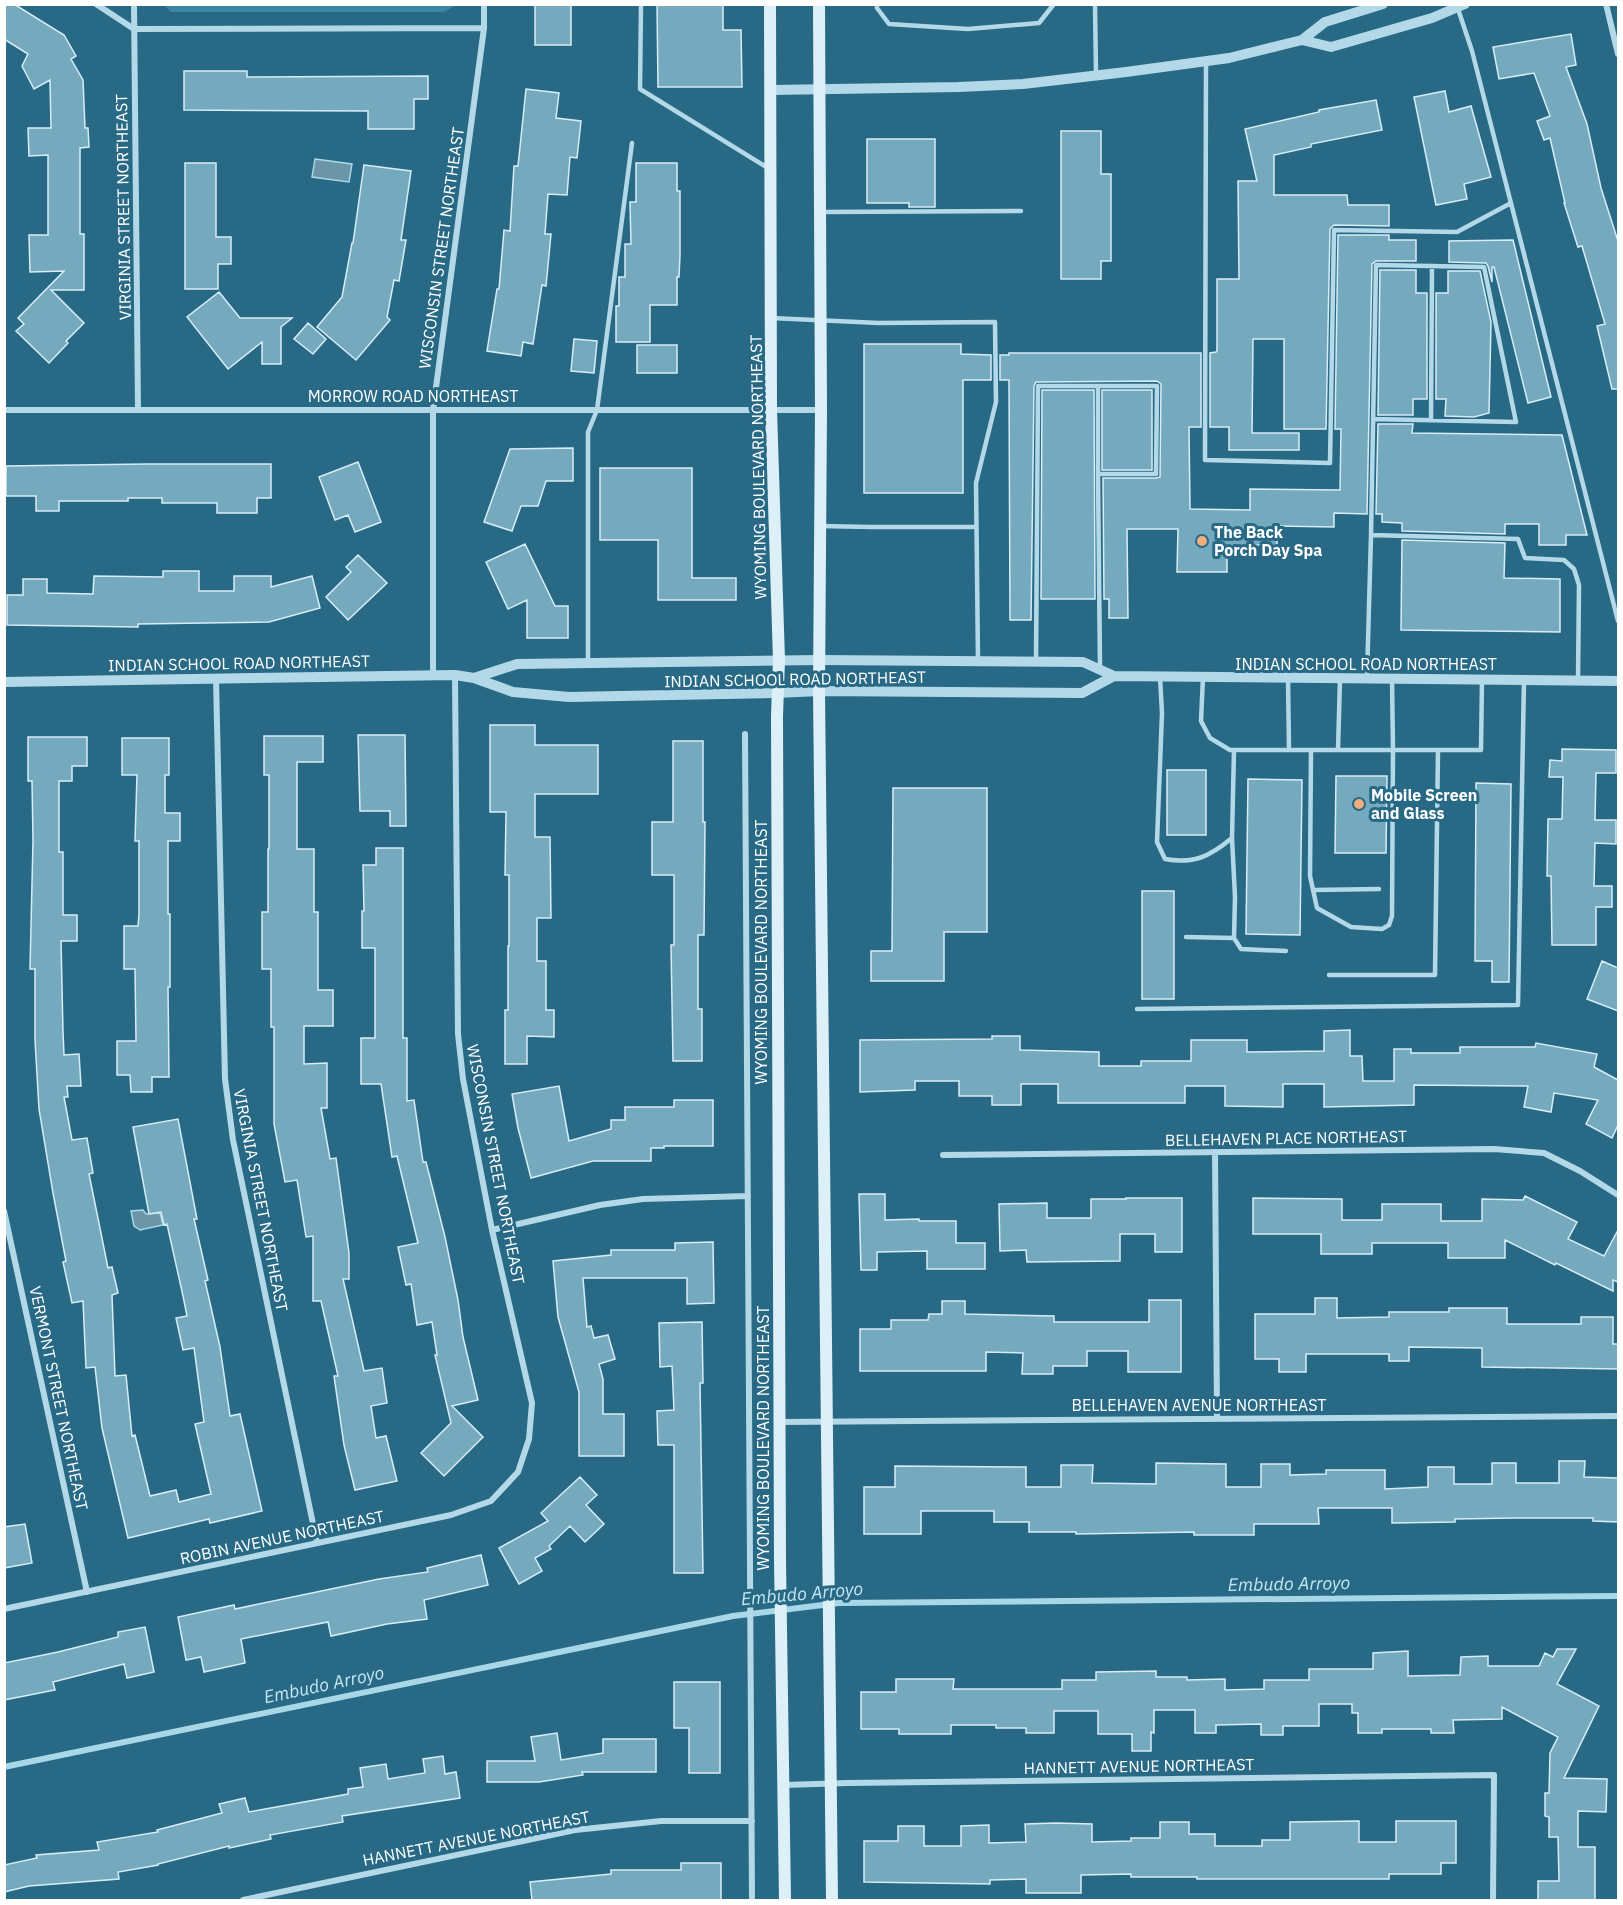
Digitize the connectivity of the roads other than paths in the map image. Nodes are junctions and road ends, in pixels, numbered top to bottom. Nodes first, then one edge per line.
1 (96, 4) edge
2 (134, 4) edge
3 (484, 4) edge
4 (640, 4) edge
5 (770, 4) edge
6 (819, 4) edge
7 (877, 4) edge
8 (1054, 4) edge
9 (1095, 4) edge
10 (1383, 4) edge
11 (1606, 4) edge
12 (1462, 5) edge
13 (134, 28) junction
14 (484, 28) junction
15 (1302, 40) junction
16 (1618, 54) edge
17 (1206, 61) junction
18 (1096, 76) junction
19 (771, 90) junction
20 (820, 90) junction
21 (632, 143) dead end
22 (771, 170) junction
23 (1511, 203) junction
24 (1021, 211) dead end
25 (820, 212) junction
26 (1432, 266) junction
27 (771, 318) junction
28 (820, 320) junction
29 (1098, 386) junction
30 (138, 409) junction
31 (4, 410) edge
32 (433, 410) junction
33 (597, 410) junction
34 (771, 410) junction
35 (821, 410) junction
36 (1373, 419) junction
37 (1431, 420) junction
38 (1098, 474) junction
39 (820, 526) junction
40 (976, 526) junction
41 (1371, 535) junction
42 (1618, 621) edge
43 (779, 660) junction
44 (820, 660) junction
45 (978, 661) junction
46 (1036, 662) junction
47 (588, 663) junction
48 (1100, 669) junction
49 (455, 675) junction
50 (433, 676) junction
51 (1114, 676) junction
52 (1160, 677) junction
53 (1203, 677) junction
54 (216, 678) junction
55 (474, 678) junction
56 (1288, 678) junction
57 (1340, 679) junction
58 (1367, 679) junction
59 (1392, 679) junction
60 (1482, 680) junction
61 (1524, 680) junction
62 (1578, 680) junction
63 (1618, 681) edge
64 (4, 682) edge
65 (819, 690) junction
66 (777, 693) junction
67 (745, 734) dead end
68 (1234, 750) junction
69 (1289, 750) junction
70 (1311, 750) junction
71 (1338, 750) junction
72 (1393, 750) junction
73 (1438, 750) junction
74 (1232, 838) junction
75 (1379, 889) dead end
76 (1313, 890) junction
77 (1186, 937) dead end
78 (1234, 938) junction
79 (1286, 951) dead end
80 (1329, 975) dead end
81 (1137, 1009) dead end
82 (1215, 1152) junction
83 (943, 1155) dead end
84 (1618, 1195) edge
85 (748, 1197) junction
86 (4, 1211) edge
87 (492, 1230) junction
88 (1618, 1416) edge
89 (1217, 1418) junction
90 (828, 1420) junction
91 (780, 1422) junction
92 (529, 1440) joint
93 (317, 1543) junction
94 (87, 1592) junction
95 (4, 1609) edge
96 (831, 1783) junction
97 (784, 1785) junction
98 (752, 1821) junction
99 (243, 1900) edge
100 (752, 1900) edge
101 (785, 1900) edge
102 (832, 1900) edge
103 (1493, 1900) edge

1 - 13 street
2 - 13 street, VIRGINIA STREET NORTHEAST
3 - 14 street, WISCONSIN STREET NORTHEAST
4 - 22 lane
5 - 19 main road, WYOMING BOULEVARD NORTHEAST
6 - 20 main road
7 - 8 lane
9 - 18 lane
10 - 15 street
11 - 16 street
12 - 15 street
12 - 23 lane
13 - 14 street
13 - 30 street, VIRGINIA STREET NORTHEAST
14 - 32 street, WISCONSIN STREET NORTHEAST
15 - 17 street
17 - 18 street
17 - 23 lane
18 - 20 street
19 - 20 street
19 - 22 main road, WYOMING BOULEVARD NORTHEAST
20 - 25 main road
21 - 33 lane
22 - 27 main road, WYOMING BOULEVARD NORTHEAST
23 - 42 lane
24 - 25 lane
25 - 28 main road
26 - 36 lane
26 - 37 lane
26 - 37 lane
27 - 28 lane
27 - 34 main road, WYOMING BOULEVARD NORTHEAST
28 - 35 main road
28 - 40 lane
29 - 38 lane
29 - 38 lane
29 - 46 lane
30 - 31 street, MORROW ROAD NORTHEAST
30 - 32 street, MORROW ROAD NORTHEAST
32 - 33 street, MORROW ROAD NORTHEAST
32 - 50 street, WISCONSIN STREET NORTHEAST
33 - 34 street, MORROW ROAD NORTHEAST
33 - 47 lane
34 - 35 street, MORROW ROAD NORTHEAST
34 - 43 main road, WYOMING BOULEVARD NORTHEAST
35 - 39 main road
36 - 37 lane
36 - 41 lane
38 - 48 lane
39 - 40 lane
39 - 44 main road
40 - 45 lane
41 - 58 lane
41 - 62 lane
43 - 44 street, INDIAN SCHOOL ROAD NORTHEAST
43 - 47 street, INDIAN SCHOOL ROAD NORTHEAST
43 - 66 main road, WYOMING BOULEVARD NORTHEAST
44 - 45 street, INDIAN SCHOOL ROAD NORTHEAST
44 - 65 main road
45 - 46 street, INDIAN SCHOOL ROAD NORTHEAST
46 - 48 street, INDIAN SCHOOL ROAD NORTHEAST
47 - 55 street, INDIAN SCHOOL ROAD NORTHEAST
48 - 51 street, INDIAN SCHOOL ROAD NORTHEAST
49 - 50 street, INDIAN SCHOOL ROAD NORTHEAST
49 - 55 street, INDIAN SCHOOL ROAD NORTHEAST
49 - 87 street, WISCONSIN STREET NORTHEAST
50 - 54 street, INDIAN SCHOOL ROAD NORTHEAST
51 - 52 street, INDIAN SCHOOL ROAD NORTHEAST
51 - 65 street, INDIAN SCHOOL ROAD NORTHEAST
52 - 53 street, INDIAN SCHOOL ROAD NORTHEAST
52 - 74 lane
53 - 56 street, INDIAN SCHOOL ROAD NORTHEAST
53 - 68 lane
54 - 64 street, INDIAN SCHOOL ROAD NORTHEAST
54 - 93 street, VIRGINIA STREET NORTHEAST
55 - 66 street, INDIAN SCHOOL ROAD NORTHEAST
56 - 57 street, INDIAN SCHOOL ROAD NORTHEAST
56 - 69 lane
57 - 58 street, INDIAN SCHOOL ROAD NORTHEAST
57 - 71 lane
58 - 59 street, INDIAN SCHOOL ROAD NORTHEAST
59 - 60 street, INDIAN SCHOOL ROAD NORTHEAST
59 - 72 lane
60 - 61 street, INDIAN SCHOOL ROAD NORTHEAST
60 - 73 lane
61 - 62 street, INDIAN SCHOOL ROAD NORTHEAST
61 - 81 lane
62 - 63 street, INDIAN SCHOOL ROAD NORTHEAST
65 - 66 street, INDIAN SCHOOL ROAD NORTHEAST
65 - 90 main road
66 - 91 main road, WYOMING BOULEVARD NORTHEAST
67 - 85 street
68 - 69 lane
68 - 74 lane
69 - 70 lane
70 - 71 lane
70 - 76 lane
71 - 72 lane
72 - 73 lane
72 - 76 lane
73 - 80 lane
74 - 78 lane
75 - 76 lane
77 - 78 lane
78 - 79 lane
82 - 83 street, BELLEHAVEN PLACE NORTHEAST
82 - 84 street, BELLEHAVEN PLACE NORTHEAST
82 - 89 street
85 - 87 street
85 - 98 street
86 - 94 street, VERMONT STREET NORTHEAST
87 - 92 street, WISCONSIN STREET NORTHEAST
88 - 89 street, BELLEHAVEN AVENUE NORTHEAST
89 - 90 street, BELLEHAVEN AVENUE NORTHEAST
90 - 91 street, BELLEHAVEN AVENUE NORTHEAST
90 - 96 main road
91 - 97 main road, WYOMING BOULEVARD NORTHEAST
92 - 93 street, ROBIN AVENUE NORTHEAST
93 - 94 street, ROBIN AVENUE NORTHEAST
94 - 95 street, ROBIN AVENUE NORTHEAST
96 - 97 street, HANNETT AVENUE NORTHEAST
96 - 102 main road
96 - 103 street, HANNETT AVENUE NORTHEAST
97 - 101 main road, WYOMING BOULEVARD NORTHEAST
98 - 99 street, HANNETT AVENUE NORTHEAST
98 - 100 street

